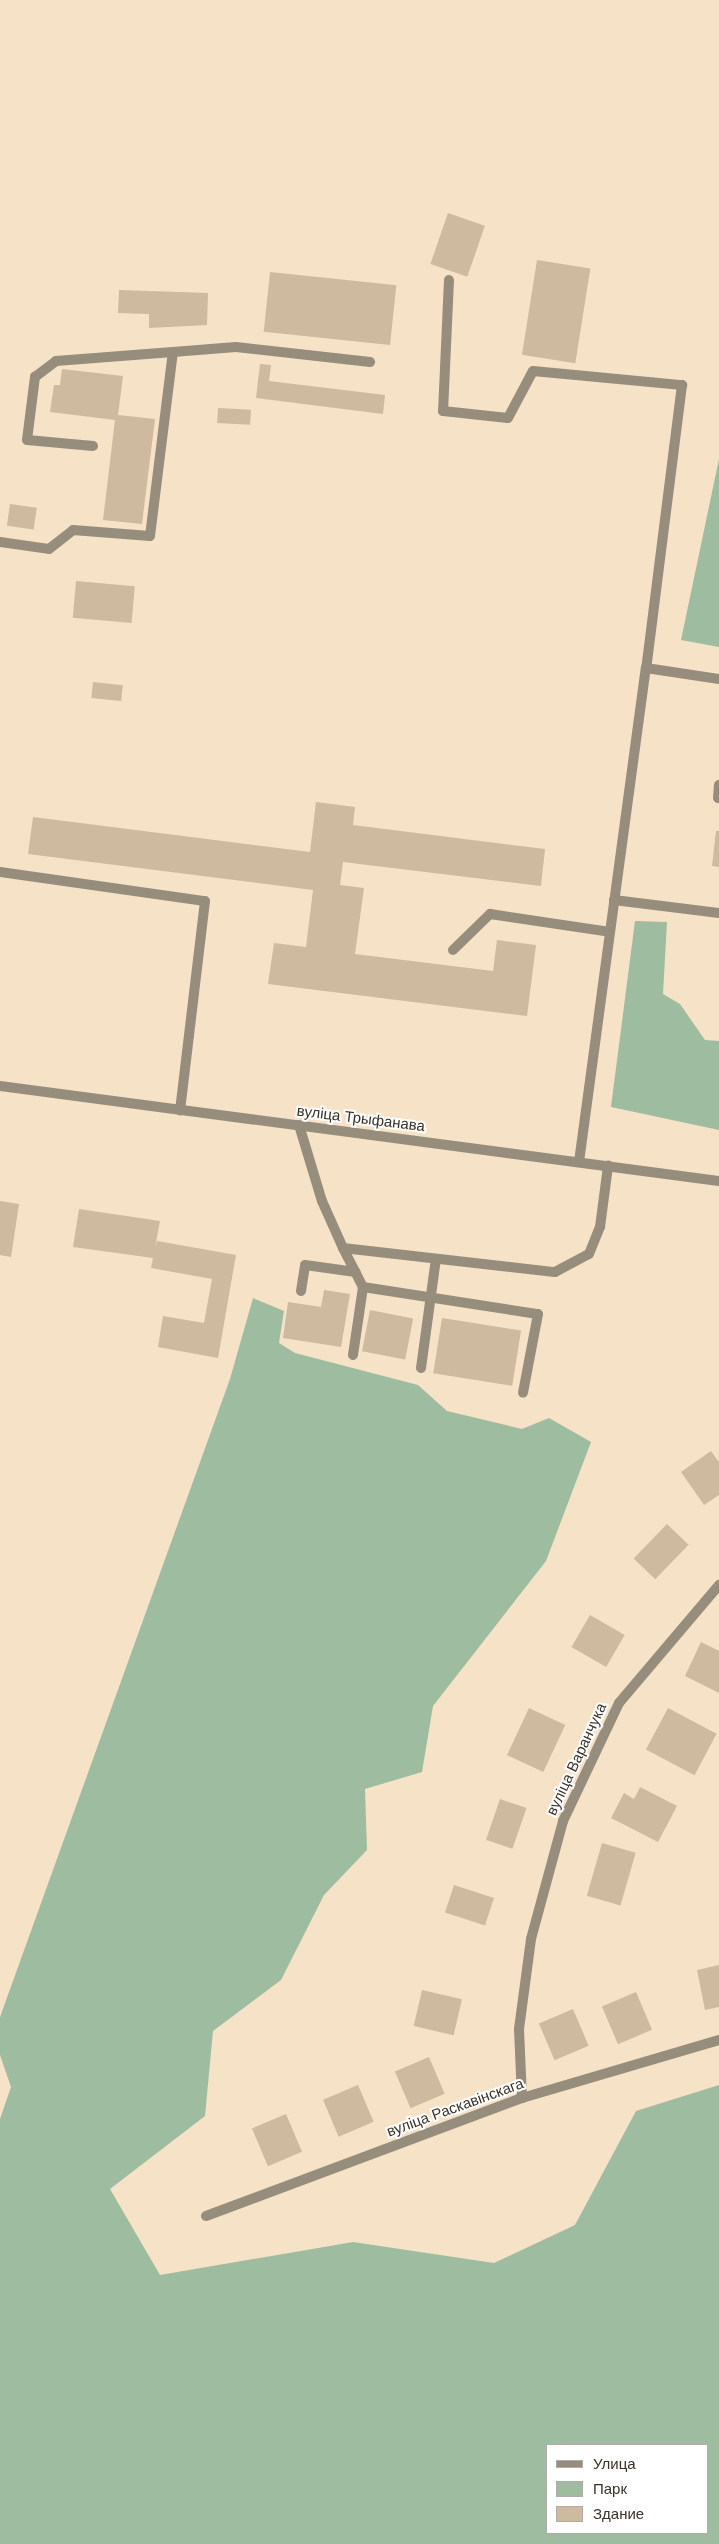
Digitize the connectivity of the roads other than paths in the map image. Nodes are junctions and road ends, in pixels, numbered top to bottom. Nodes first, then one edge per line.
1 (450, 280) dead end
2 (173, 352) junction
3 (370, 362) dead end
4 (93, 446) dead end
5 (0, 542) edge
6 (646, 668) junction
7 (719, 680) edge
8 (719, 785) edge
9 (718, 798) dead end
10 (0, 872) edge
11 (614, 900) junction
12 (719, 914) edge
13 (610, 932) junction
14 (454, 950) dead end
15 (0, 1086) edge
16 (180, 1111) junction
17 (299, 1125) junction
18 (579, 1162) junction
19 (608, 1166) junction
20 (719, 1181) edge
21 (343, 1248) junction
22 (436, 1259) junction
23 (356, 1272) junction
24 (363, 1287) junction
25 (301, 1291) dead end
26 (431, 1298) junction
27 (353, 1355) dead end
28 (421, 1368) dead end
29 (523, 1393) dead end
30 (719, 1585) edge
31 (719, 2040) edge
32 (522, 2098) junction
33 (206, 2216) dead end

1 - 6 street
2 - 3 street
2 - 4 street
2 - 5 street
6 - 7 street
6 - 11 street
8 - 9 street
10 - 16 street
11 - 12 street
11 - 13 street
13 - 14 street
13 - 18 street
15 - 16 street, вуліца Трыфанава
16 - 17 street, вуліца Трыфанава
17 - 18 street, вуліца Трыфанава
17 - 21 street
18 - 19 street, вуліца Трыфанава
19 - 20 street, вуліца Трыфанава
19 - 22 street
21 - 22 street
21 - 23 street
22 - 26 street
23 - 24 street
23 - 25 street
24 - 26 street
24 - 27 street
26 - 28 street
26 - 29 street
30 - 32 street, вуліца Варанчука
31 - 32 street, вуліца Раскавінскага
32 - 33 street, вуліца Раскавінскага

